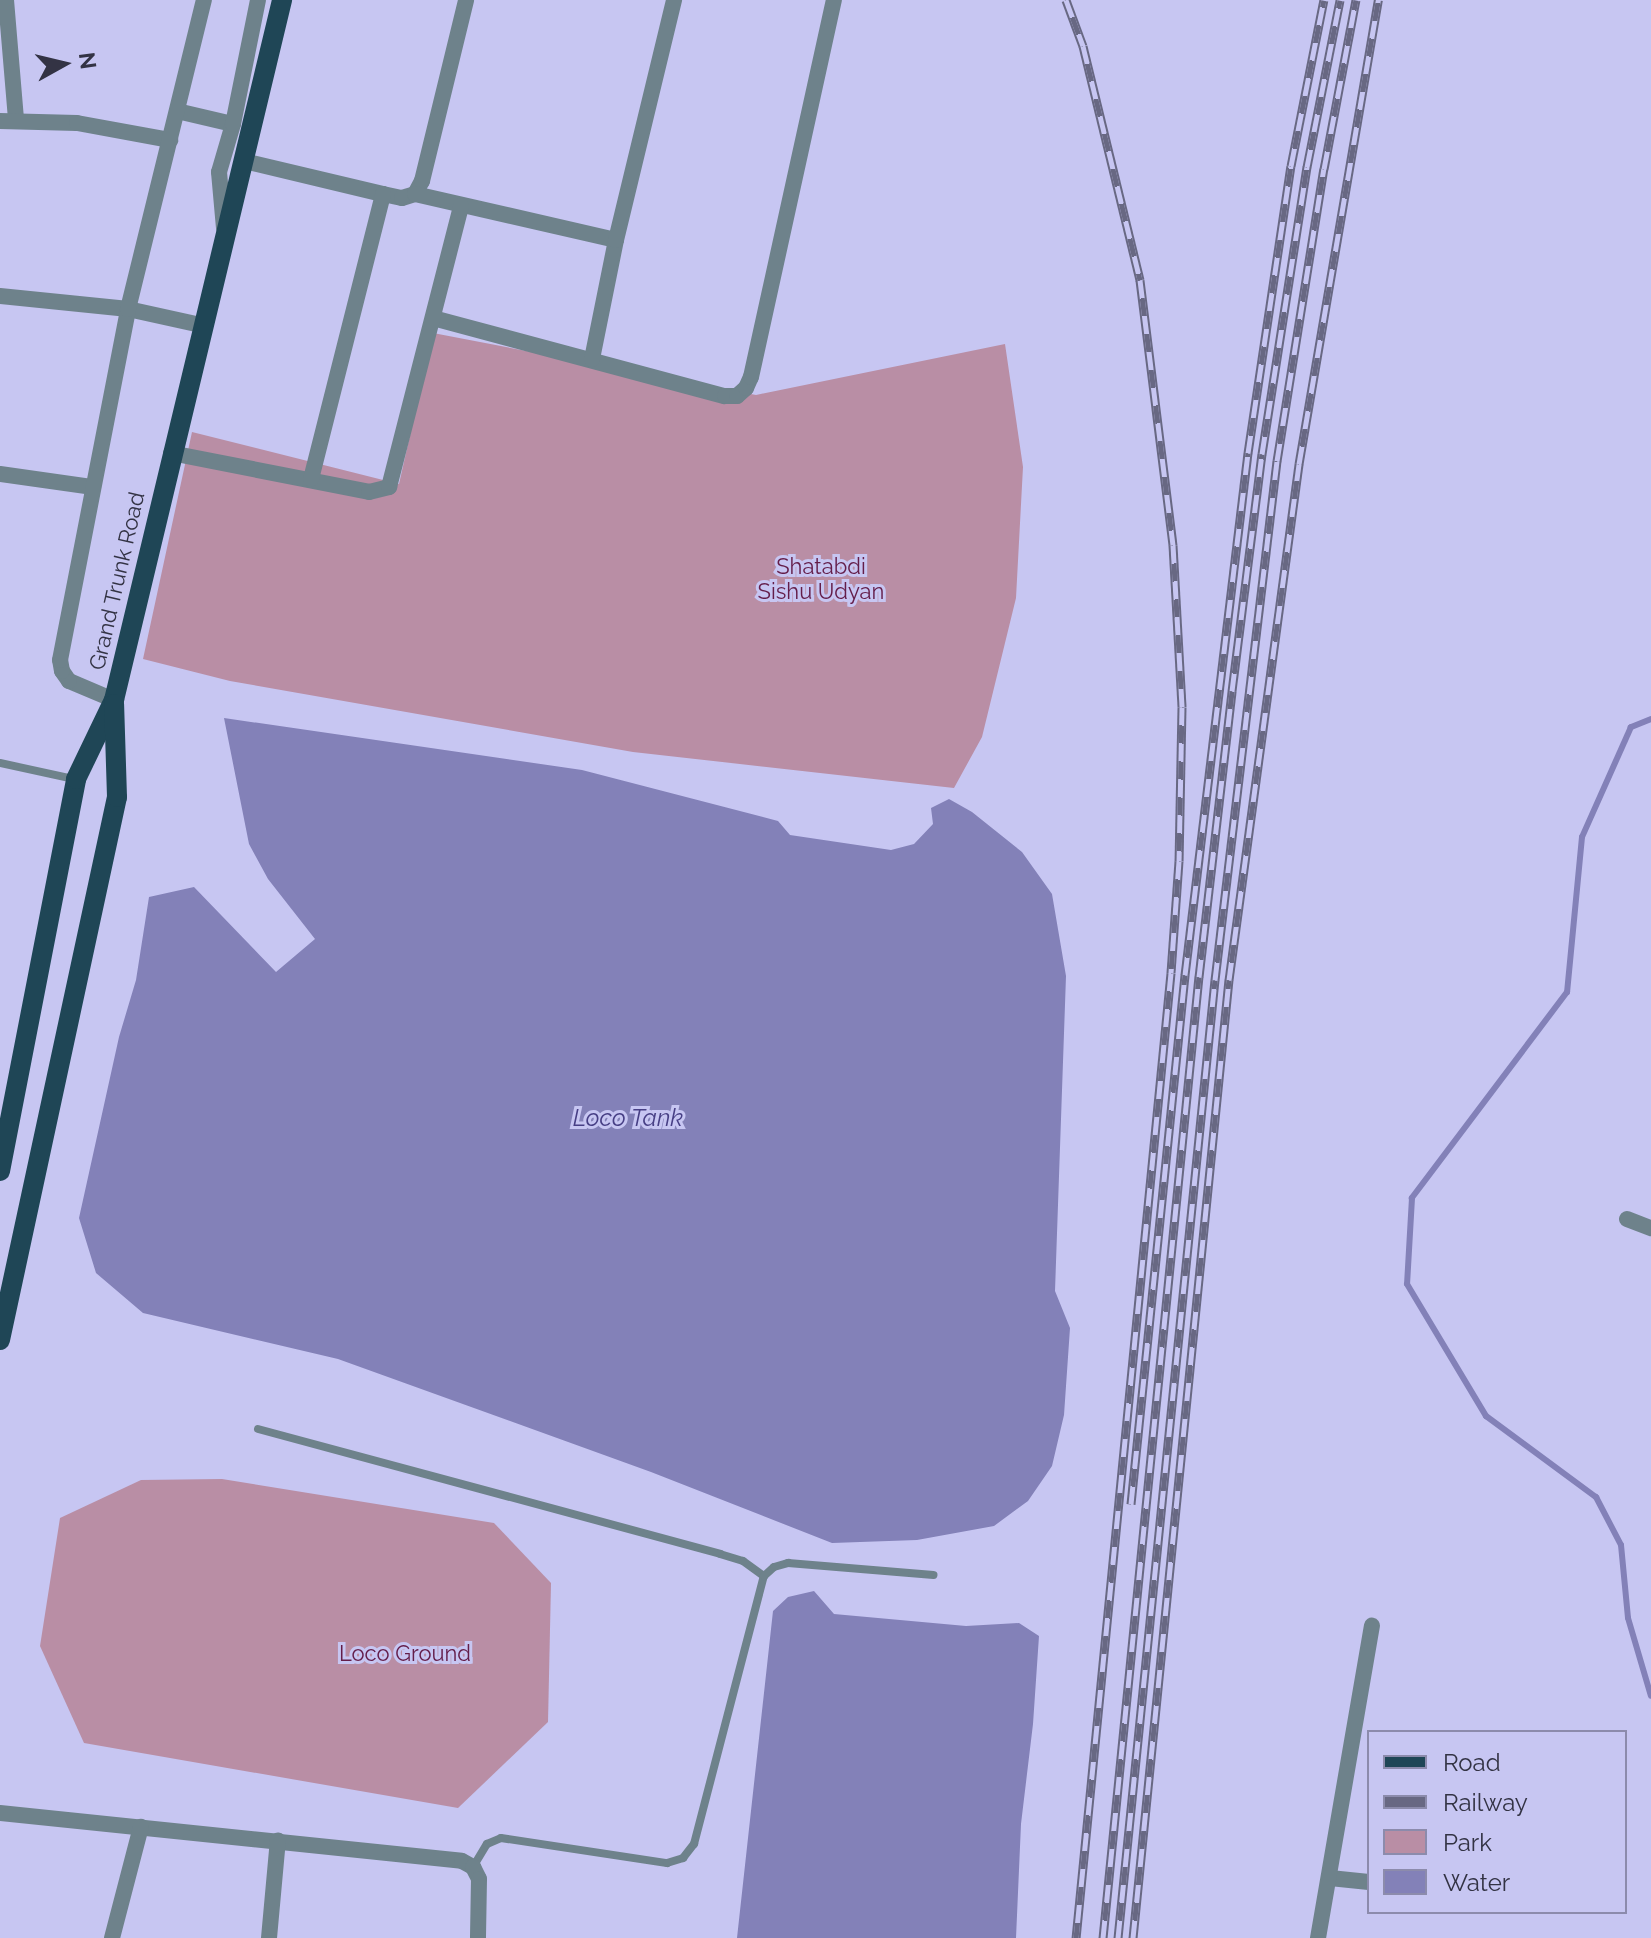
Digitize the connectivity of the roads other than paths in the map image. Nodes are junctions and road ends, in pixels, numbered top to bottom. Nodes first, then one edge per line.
1 (6, 0) edge
2 (204, 0) edge
3 (258, 0) edge
4 (282, 0) edge
5 (466, 0) edge
6 (674, 0) edge
7 (834, 0) edge
8 (177, 111) junction
9 (8, 121) edge
10 (233, 124) junction
11 (170, 140) junction
12 (244, 161) junction
13 (383, 194) junction
14 (415, 194) junction
15 (461, 206) junction
16 (616, 240) junction
17 (225, 242) junction
18 (0, 296) edge
19 (128, 309) junction
20 (433, 318) junction
21 (205, 326) junction
22 (592, 359) junction
23 (171, 453) junction
24 (0, 474) edge
25 (311, 479) junction
26 (93, 487) junction
27 (114, 700) junction
28 (0, 763) edge
29 (76, 779) junction
30 (5, 1111) edge
31 (0, 1171) edge
32 (1627, 1219) dead end
33 (1651, 1228) edge
34 (0, 1340) edge
35 (258, 1429) dead end
36 (934, 1575) dead end
37 (764, 1576) junction
38 (1372, 1626) dead end
39 (0, 1813) edge
40 (141, 1827) junction
41 (278, 1840) junction
42 (473, 1867) junction
43 (1330, 1878) junction
44 (1367, 1882) edge
45 (112, 1938) edge
46 (269, 1938) edge
47 (478, 1938) edge
48 (1318, 1938) edge

1 - 9 street
2 - 8 street
3 - 10 street
4 - 12 main road, Grand Trunk Road
5 - 14 street
6 - 16 street
7 - 22 street
8 - 10 street
8 - 11 street
9 - 11 street
10 - 17 street
11 - 19 street
12 - 13 street
12 - 17 main road, Grand Trunk Road
13 - 14 street
13 - 25 street
14 - 15 street
15 - 16 street
15 - 20 street
16 - 22 street
17 - 21 main road, Grand Trunk Road
18 - 19 street
19 - 21 street
19 - 26 street
20 - 22 street
20 - 25 street
21 - 23 main road, Grand Trunk Road
23 - 25 street
23 - 27 main road, Grand Trunk Road
24 - 26 street
26 - 27 street
27 - 29 main road, Grand Trunk Road
27 - 34 main road
28 - 29 lane
29 - 30 main road, Grand Trunk Road
30 - 31 main road, Grand Trunk Road
32 - 33 street
35 - 37 lane
36 - 37 lane
37 - 42 lane
38 - 43 street
39 - 40 street
40 - 41 street
40 - 45 street
41 - 42 street
41 - 46 street
42 - 47 street
43 - 44 street
43 - 48 street

